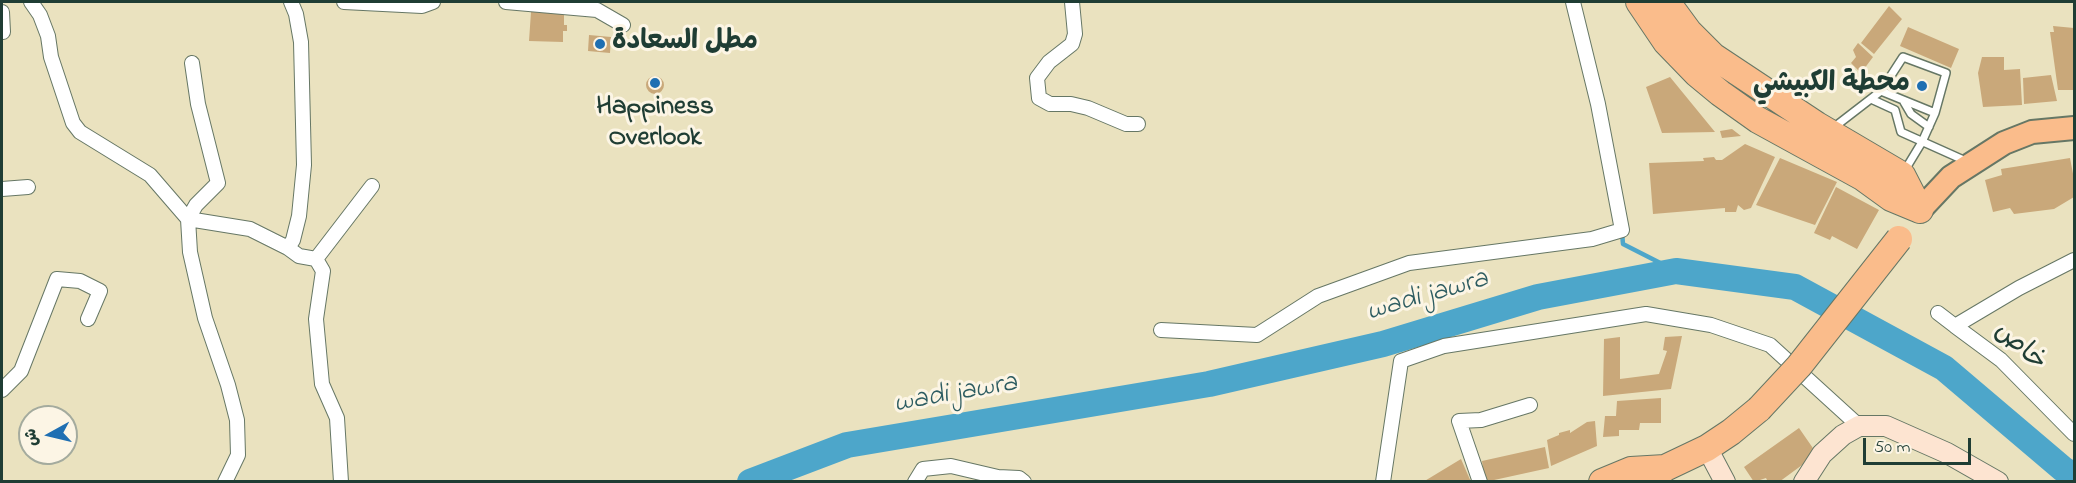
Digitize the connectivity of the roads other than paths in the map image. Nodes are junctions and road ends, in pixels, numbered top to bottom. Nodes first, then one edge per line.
1 (31, 2) edge
2 (291, 2) edge
3 (344, 2) edge
4 (433, 2) edge
5 (506, 2) edge
6 (1072, 2) edge
7 (1573, 2) edge
8 (1644, 4) edge
9 (2, 12) edge
10 (623, 25) dead end
11 (3, 32) edge
12 (192, 63) dead end
13 (1881, 91) junction
14 (1871, 99) junction
15 (1904, 102) junction
16 (1935, 113) junction
17 (1138, 124) dead end
18 (1929, 127) junction
19 (2074, 128) edge
20 (1828, 131) junction
21 (1922, 142) junction
22 (1970, 163) junction
23 (1902, 175) junction
24 (372, 186) dead end
25 (28, 187) dead end
26 (2, 189) edge
27 (1920, 210) junction
28 (188, 219) junction
29 (288, 248) junction
30 (316, 259) junction
31 (2074, 260) edge
32 (1938, 313) dead end
33 (88, 319) dead end
34 (1955, 326) junction
35 (1161, 330) dead end
36 (2, 390) edge
37 (1530, 405) dead end
38 (1860, 426) junction
39 (2074, 434) edge
40 (1707, 448) junction
41 (1657, 475) edge
42 (225, 482) edge
43 (341, 482) edge
44 (915, 482) edge
45 (1024, 482) edge
46 (1383, 482) edge
47 (1480, 482) edge
48 (1602, 482) edge
49 (1725, 482) edge
50 (1804, 482) edge
51 (1998, 482) edge

1 - 28 street
2 - 29 street
3 - 4 street
5 - 10 street
6 - 17 street
7 - 35 street
8 - 20 highway
8 - 27 highway
9 - 11 street
12 - 28 street
13 - 14 lane
13 - 15 lane
13 - 16 lane
14 - 20 lane
14 - 21 lane
15 - 16 lane
15 - 18 lane
16 - 18 lane
18 - 21 lane
19 - 22 main road
20 - 23 highway
21 - 22 lane
21 - 23 lane
22 - 27 main road
23 - 27 highway
24 - 30 street
25 - 26 street
27 - 40 highway, bridge
28 - 29 street
28 - 42 street
29 - 30 street
30 - 43 street
31 - 34 street, خاص
32 - 34 street, خاص
33 - 36 street
34 - 39 street, خاص
37 - 47 street
38 - 46 street
38 - 50 street
38 - 51 street
40 - 41 highway
40 - 49 street
41 - 48 highway
44 - 45 street

